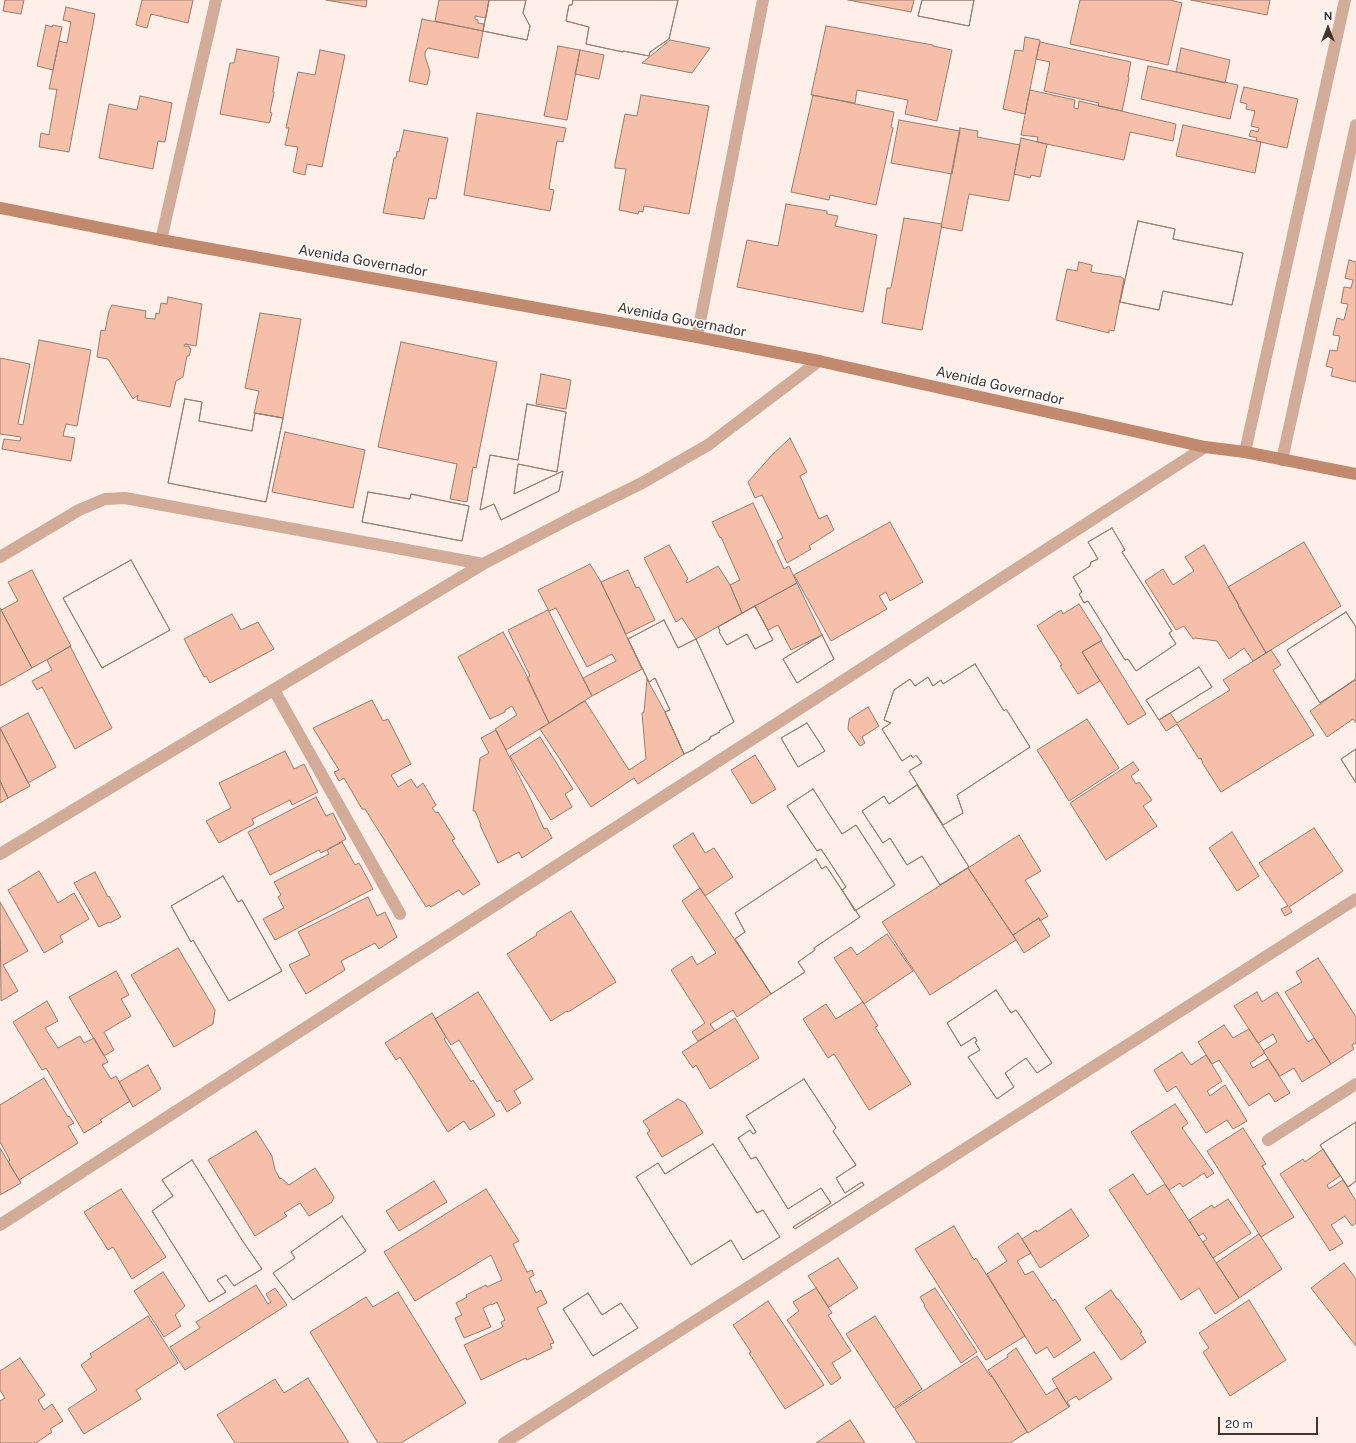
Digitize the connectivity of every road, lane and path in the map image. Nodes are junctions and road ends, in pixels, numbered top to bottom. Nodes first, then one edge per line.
1 (216, 0) edge
2 (763, 0) edge
3 (1345, 0) edge
4 (1356, 125) edge
5 (0, 208) edge
6 (161, 240) junction
7 (697, 338) junction
8 (819, 361) junction
9 (1205, 447) junction
10 (1245, 452) junction
11 (1282, 460) junction
12 (1356, 474) edge
13 (0, 557) edge
14 (483, 564) junction
15 (274, 690) junction
16 (0, 854) edge
17 (1356, 899) edge
18 (400, 914) dead end
19 (1356, 1084) edge
20 (1268, 1140) dead end
21 (0, 1225) edge
22 (504, 1443) edge

1 - 6 street
2 - 7 street
3 - 10 street
4 - 11 street
5 - 6 street, Avenida Governador
6 - 7 street, Avenida Governador
7 - 8 street, Avenida Governador
8 - 9 street, Avenida Governador
8 - 14 street
9 - 10 street, Avenida Governador
9 - 21 street
10 - 11 street, Avenida Governador
11 - 12 street, Avenida Governador
13 - 14 street
14 - 15 street
15 - 16 street
15 - 18 street
17 - 22 street
19 - 20 street

